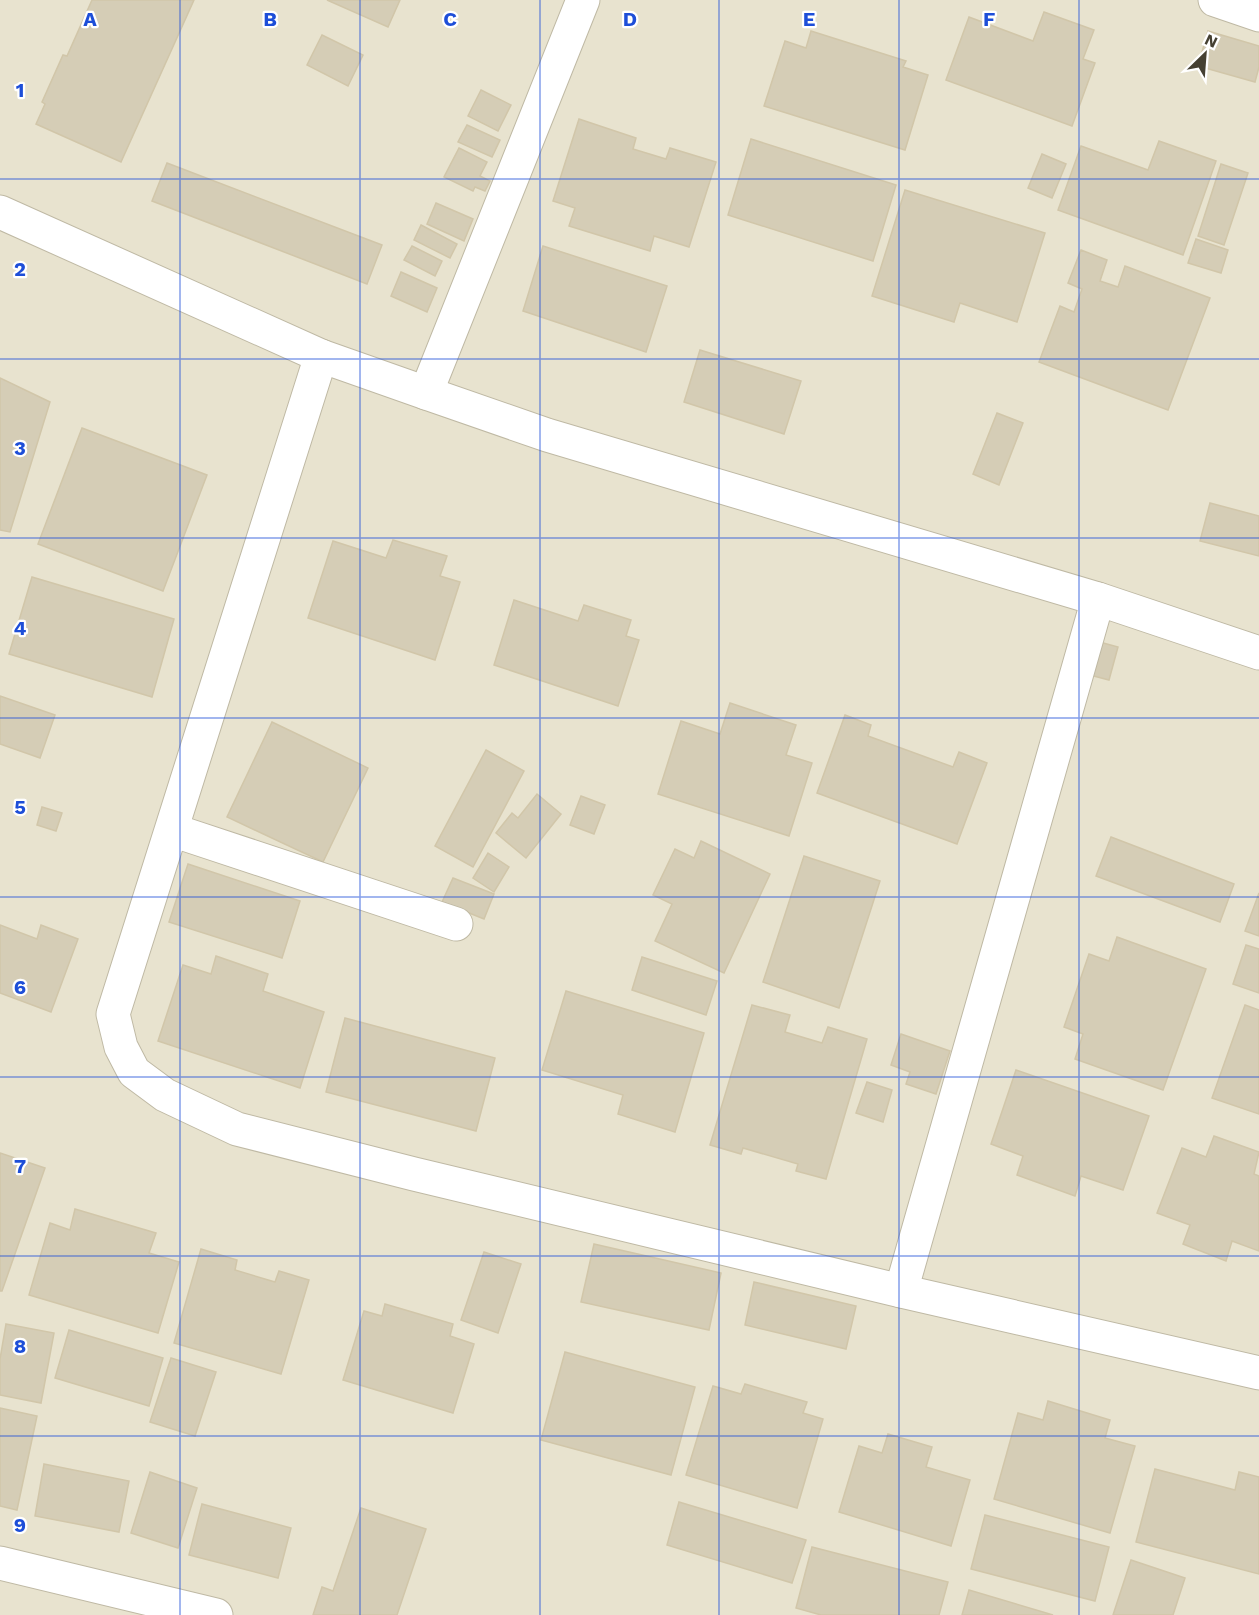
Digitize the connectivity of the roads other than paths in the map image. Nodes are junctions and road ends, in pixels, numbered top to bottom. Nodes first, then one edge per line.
1 (583, 0) edge
2 (1215, 0) edge
3 (1259, 15) edge
4 (0, 212) edge
5 (321, 356) junction
6 (426, 393) junction
7 (1098, 599) junction
8 (1259, 653) edge
9 (171, 830) junction
10 (456, 924) dead end
11 (901, 1291) junction
12 (1259, 1373) edge
13 (0, 1563) edge
14 (216, 1615) edge

1 - 6 street
2 - 3 street
4 - 5 street
5 - 6 street
5 - 9 street
6 - 7 street
7 - 8 street
7 - 11 street
9 - 10 street
9 - 11 street
11 - 12 street
13 - 14 street

